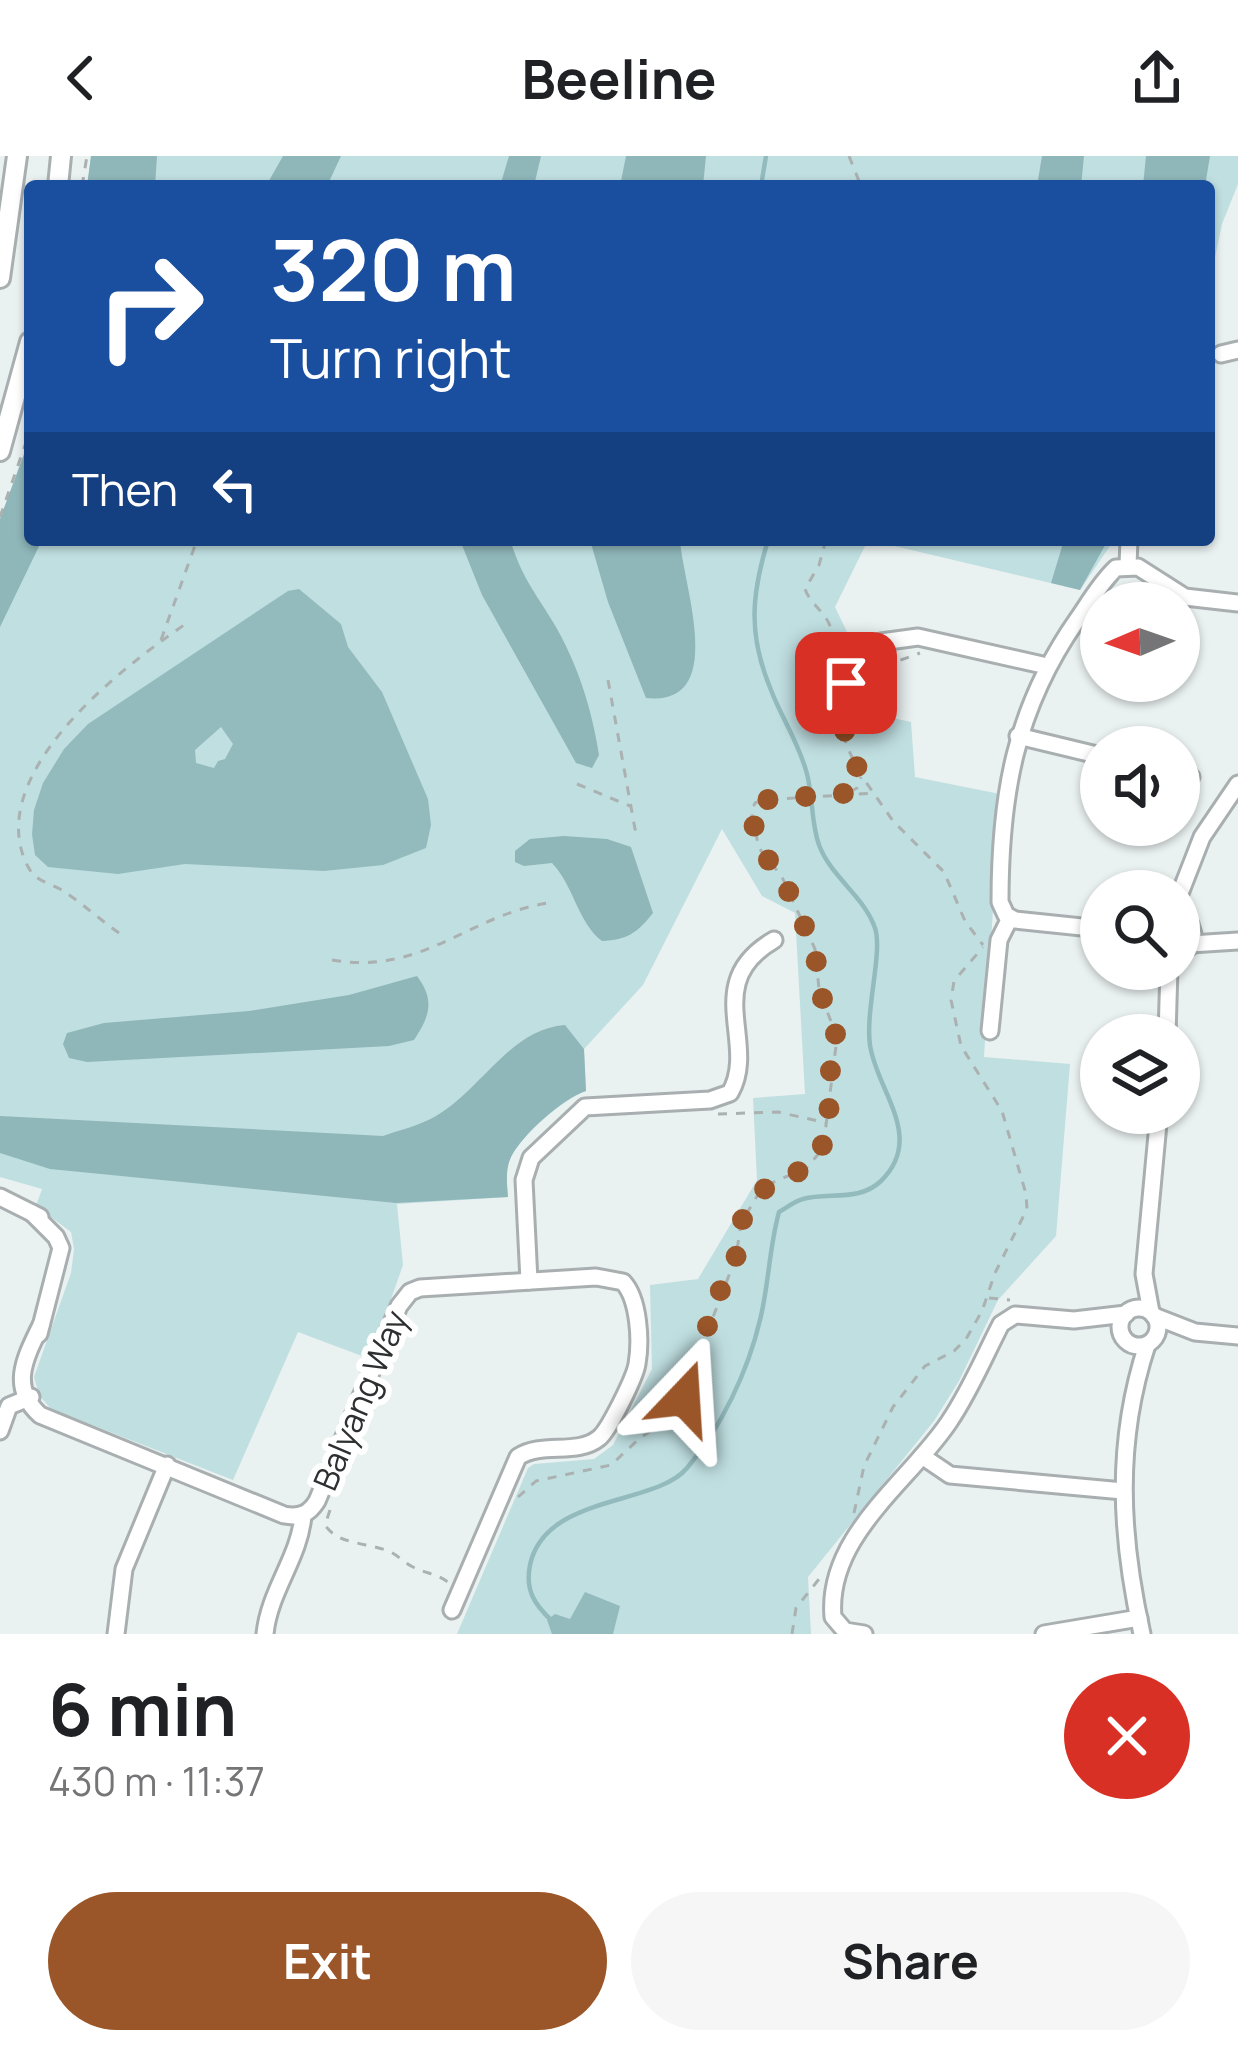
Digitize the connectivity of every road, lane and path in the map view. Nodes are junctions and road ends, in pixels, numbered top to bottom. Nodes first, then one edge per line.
1 (16, 156) edge
2 (0, 278) edge
3 (24, 361) edge
4 (5, 421) edge
5 (1, 445) edge
6 (24, 448) edge
7 (0, 517) edge
8 (195, 546) edge
9 (824, 546) edge
10 (1129, 546) edge
11 (1127, 565) junction
12 (1238, 603) edge
13 (184, 625) dead end
14 (160, 641) junction
15 (881, 642) dead end
16 (922, 652) dead end
17 (1047, 666) junction
18 (608, 680) dead end
19 (855, 689) junction
20 (1018, 736) junction
21 (1080, 751) edge
22 (861, 775) junction
23 (577, 784) dead end
24 (1238, 784) edge
25 (848, 793) junction
26 (874, 794) junction
27 (631, 807) junction
28 (640, 835) dead end
29 (1189, 870) edge
30 (555, 902) dead end
31 (1010, 918) junction
32 (1080, 926) edge
33 (119, 933) dead end
34 (774, 940) dead end
35 (1230, 940) edge
36 (1200, 944) edge
37 (332, 960) dead end
38 (990, 1031) dead end
39 (704, 1114) dead end
40 (829, 1124) junction
41 (1157, 1134) edge
42 (0, 1197) edge
43 (1144, 1274) junction
44 (529, 1281) junction
45 (988, 1298) junction
46 (1022, 1301) dead end
47 (1128, 1312) junction
48 (1153, 1314) junction
49 (1074, 1320) junction
50 (1195, 1332) junction
51 (1238, 1336) edge
52 (1126, 1340) junction
53 (1149, 1344) junction
54 (1134, 1385) junction
55 (29, 1399) junction
56 (2, 1425) edge
57 (922, 1456) junction
58 (167, 1465) junction
59 (1124, 1491) junction
60 (317, 1501) junction
61 (511, 1508) dead end
62 (296, 1515) junction
63 (851, 1520) dead end
64 (830, 1564) dead end
65 (456, 1600) junction
66 (473, 1610) dead end
67 (1137, 1627) edge
68 (795, 1633) edge
69 (116, 1634) edge
70 (265, 1634) edge
71 (864, 1634) edge
72 (1044, 1634) edge

1 - 2 main road
3 - 4 main road
4 - 5 main road
6 - 7 path
8 - 14 path
9 - 19 path
10 - 11 street
11 - 12 street
11 - 17 street
13 - 14 path
14 - 33 path
15 - 17 street
16 - 19 path
17 - 20 street
18 - 27 path
19 - 22 path
20 - 21 street
20 - 31 street
22 - 25 path
22 - 26 path
23 - 27 path
24 - 29 street
25 - 26 path
25 - 40 path
26 - 45 path
27 - 28 path
30 - 37 path
31 - 32 street
31 - 38 street
34 - 44 street
35 - 36 street
39 - 40 path
40 - 61 path
41 - 43 street
42 - 55 street
43 - 47 street
43 - 48 street
44 - 60 street, Balyang Way
44 - 65 street, Balyang Way
45 - 46 path
45 - 63 path
47 - 48 street
47 - 49 street
47 - 52 street
48 - 50 street
48 - 53 street
49 - 52 street
49 - 57 street
50 - 51 street
50 - 53 street
52 - 53 street
52 - 54 street
53 - 54 street
54 - 59 street
55 - 56 street
55 - 58 street, Balyang Way
57 - 59 street
57 - 71 street
58 - 62 street, Balyang Way
58 - 69 street
59 - 67 street
60 - 62 street, Balyang Way
60 - 65 path
62 - 70 street
64 - 68 path
65 - 66 street
67 - 72 street

